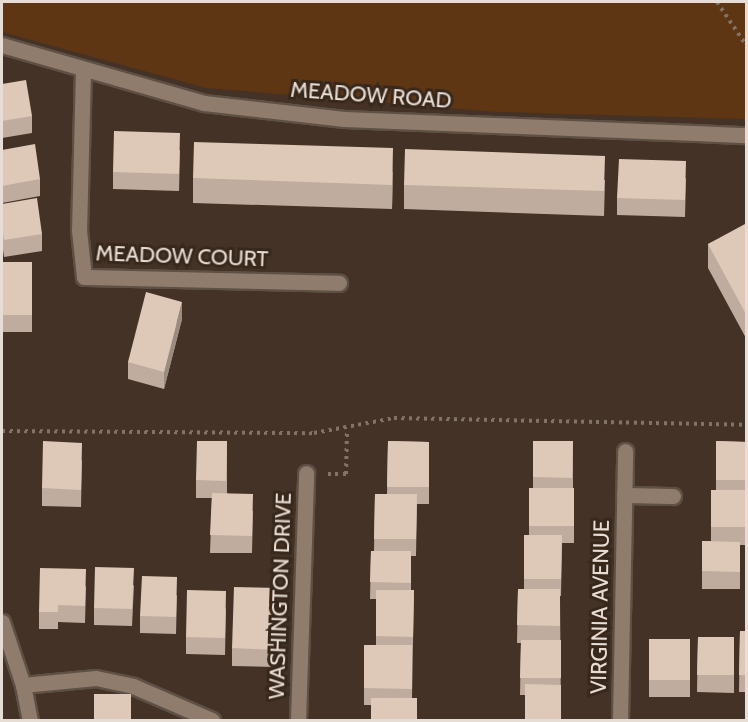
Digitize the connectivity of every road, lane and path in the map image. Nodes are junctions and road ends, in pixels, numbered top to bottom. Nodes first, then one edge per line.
1 (717, 2) edge
2 (2, 45) edge
3 (747, 45) edge
4 (83, 69) junction
5 (747, 135) edge
6 (339, 283) dead end
7 (747, 425) edge
8 (347, 429) junction
9 (2, 431) edge
10 (625, 451) dead end
11 (306, 473) joint
12 (624, 495) junction
13 (673, 496) dead end
14 (2, 622) edge
15 (23, 685) junction
16 (30, 720) edge
17 (212, 720) edge
18 (298, 720) edge
19 (620, 720) edge

1 - 3 path
2 - 4 street, MEADOW ROAD
4 - 5 street, MEADOW ROAD
4 - 6 street, MEADOW COURT
7 - 8 path
8 - 9 path
8 - 11 path
10 - 12 street, VIRGINIA AVENUE
11 - 18 street, WASHINGTON DRIVE
12 - 13 street, VIRGINIA AVENUE
12 - 19 street, VIRGINIA AVENUE
14 - 15 street
15 - 16 street
15 - 17 street

